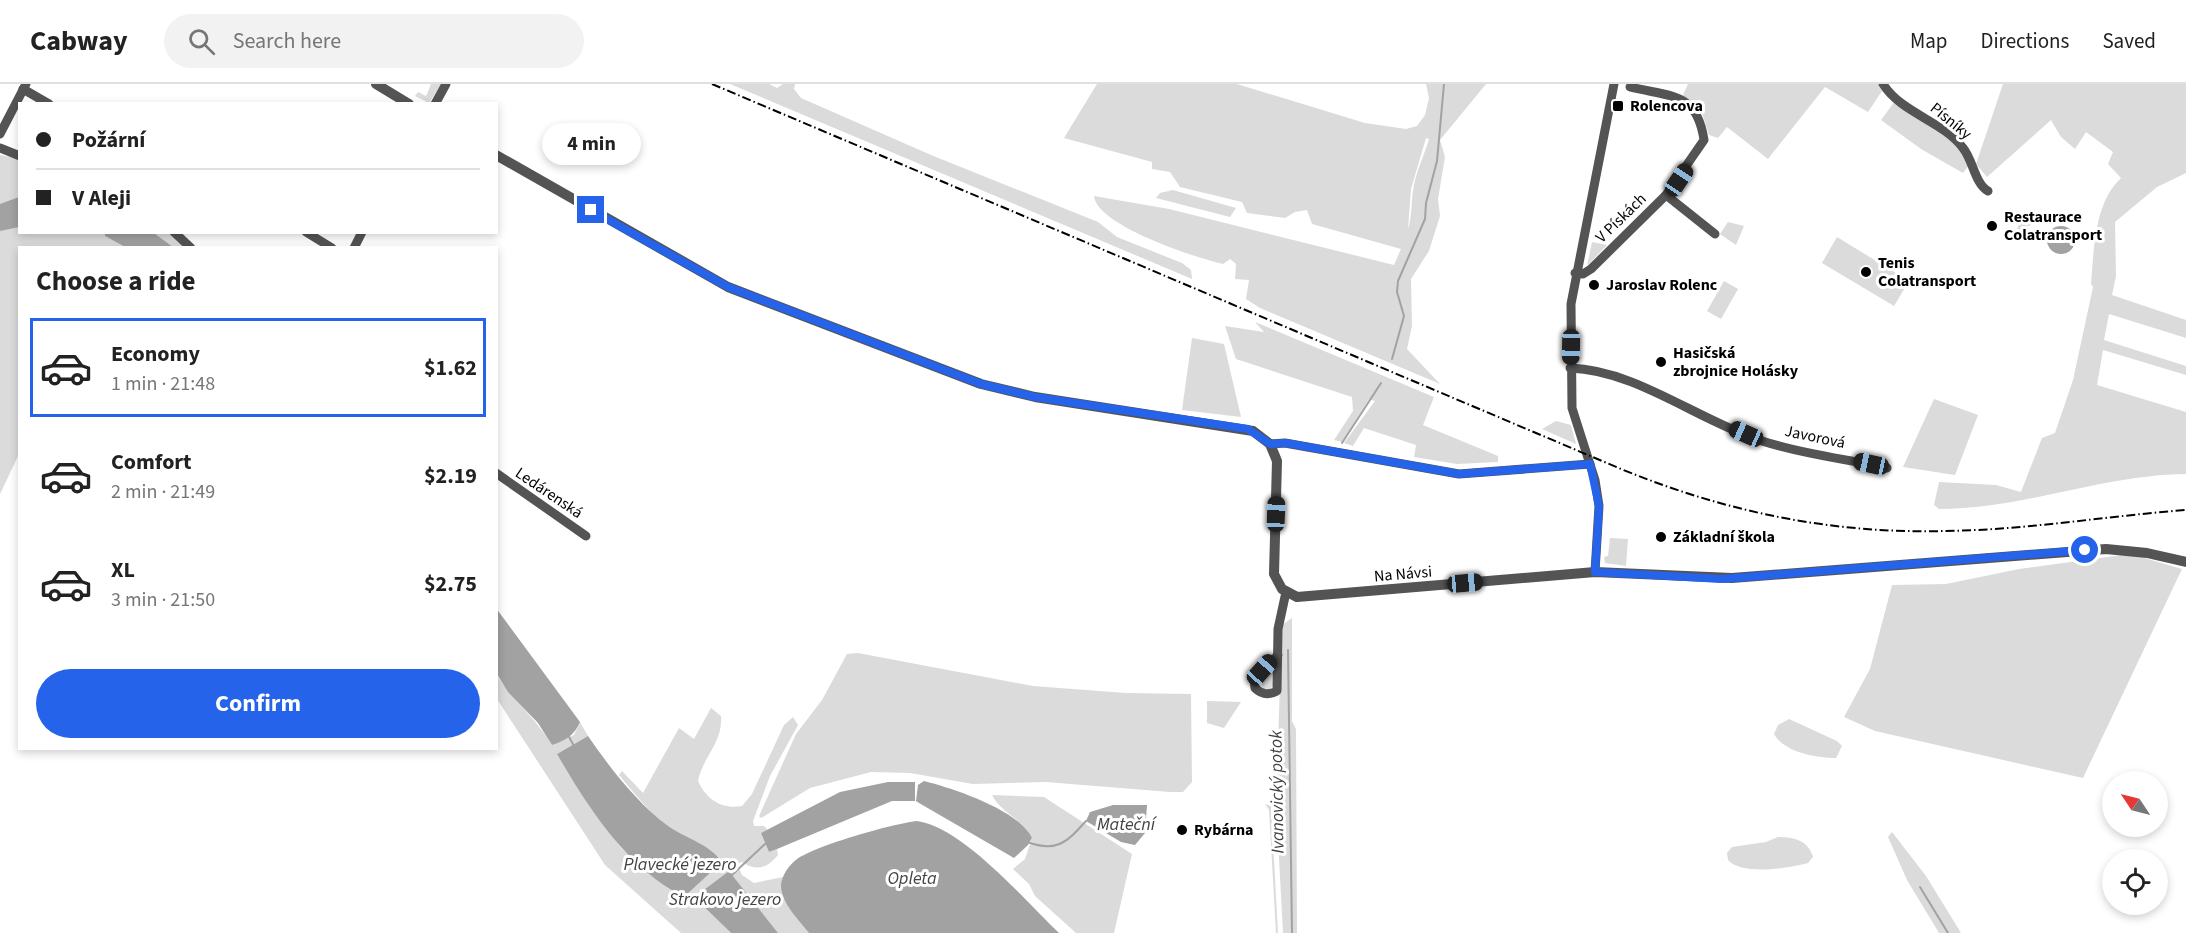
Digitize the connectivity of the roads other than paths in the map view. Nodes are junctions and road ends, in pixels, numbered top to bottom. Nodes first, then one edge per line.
1 (376, 84) edge
2 (446, 84) edge
3 (1883, 84) edge
4 (1614, 85) edge
5 (1631, 86) edge
6 (24, 87) edge
7 (46, 102) edge
8 (406, 102) edge
9 (436, 102) edge
10 (0, 134) edge
11 (0, 148) edge
12 (18, 155) edge
13 (498, 156) edge
14 (1988, 191) dead end
15 (1666, 195) junction
16 (176, 234) edge
17 (309, 234) edge
18 (1716, 234) dead end
19 (189, 246) edge
20 (329, 246) edge
21 (1575, 273) junction
22 (1570, 368) junction
23 (1270, 444) junction
24 (1590, 464) junction
25 (1887, 468) dead end
26 (498, 474) edge
27 (586, 536) dead end
28 (2186, 562) edge
29 (1595, 572) junction
30 (1286, 592) junction
31 (1278, 655) dead end

1 - 8 street
2 - 9 street
3 - 14 street, Písníky
4 - 5 street
4 - 21 street
5 - 15 street, V Pískách
6 - 7 street
6 - 10 street
11 - 12 street
13 - 23 street
15 - 18 street
15 - 21 street, V Pískách
16 - 19 street
17 - 20 street
21 - 22 street
22 - 24 street
22 - 25 street, Javorová
23 - 24 street
23 - 30 street
24 - 29 street
26 - 27 street, Ledárenská
28 - 29 street, Na Návsi
29 - 30 street, Na Návsi
30 - 31 street

